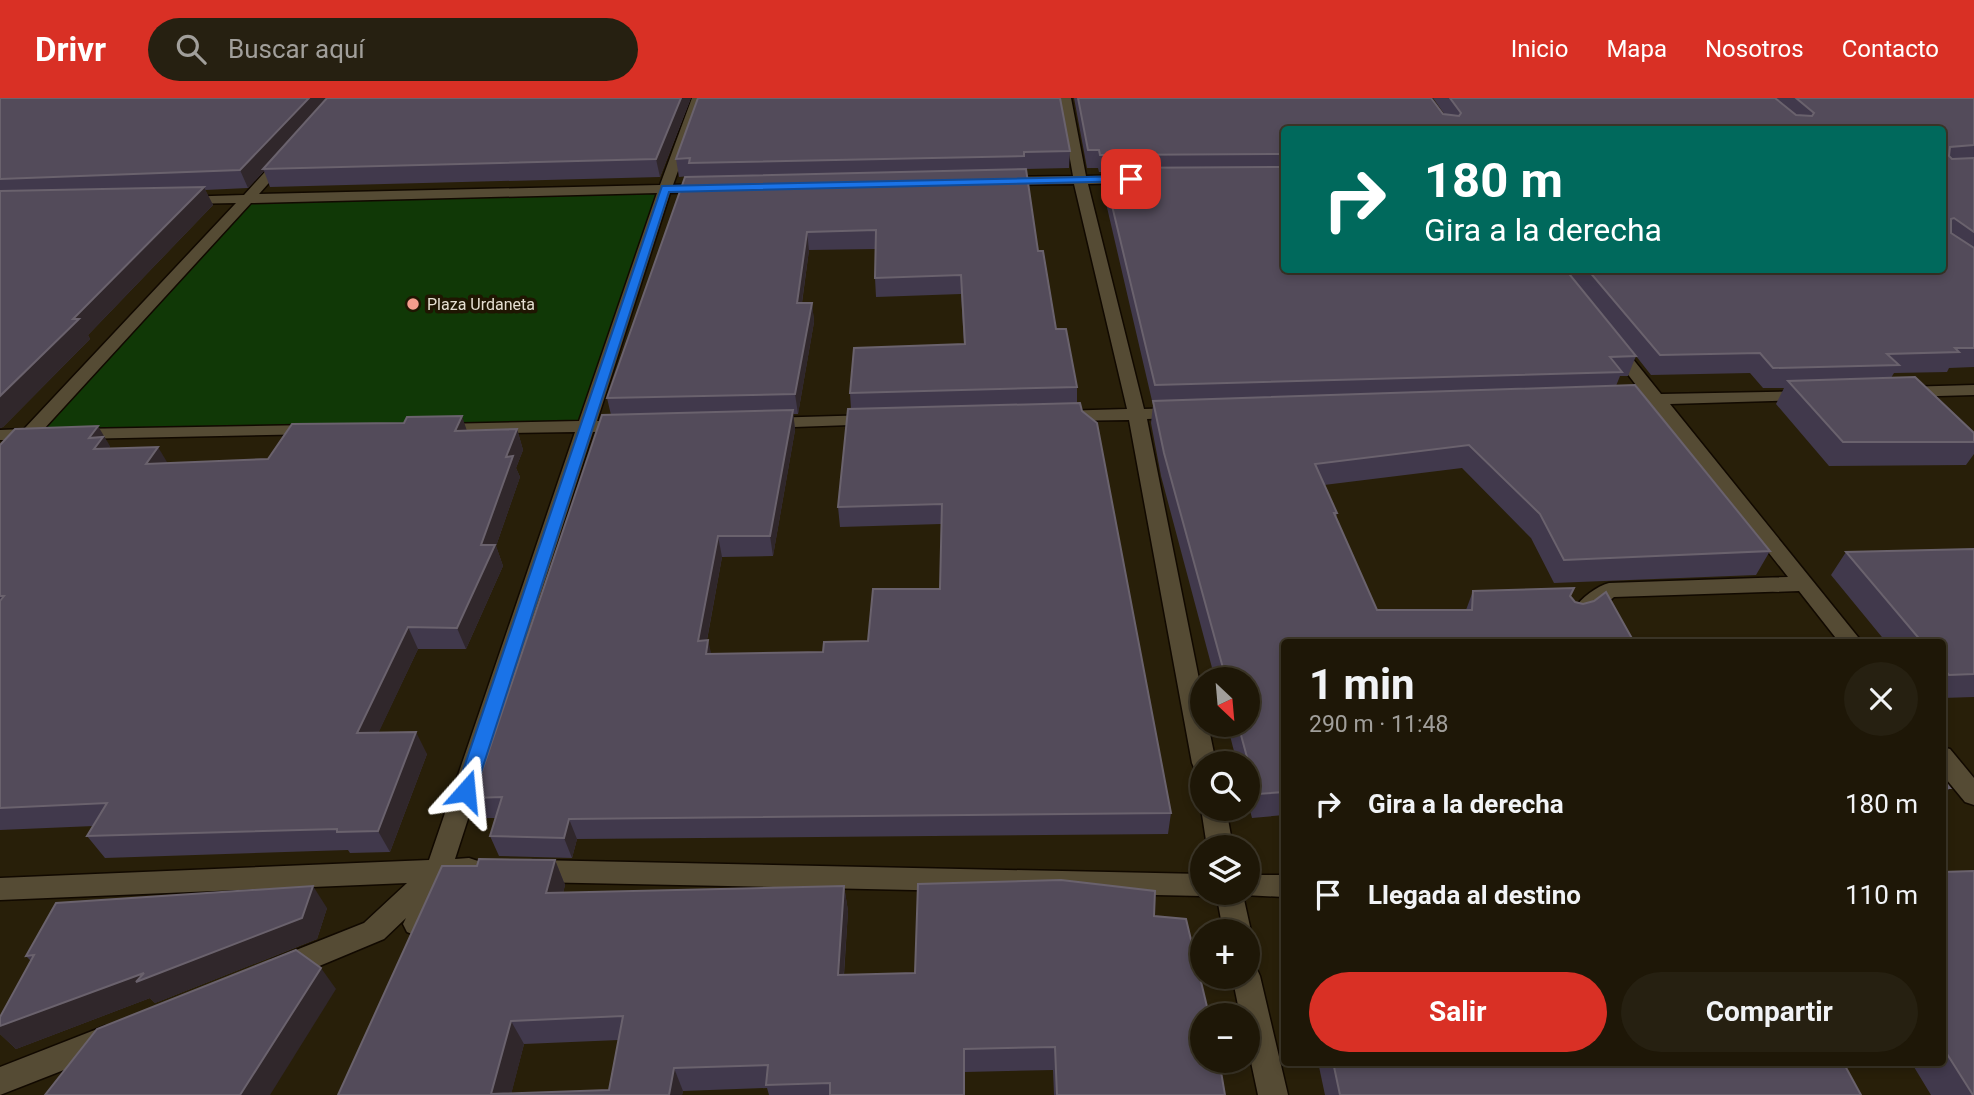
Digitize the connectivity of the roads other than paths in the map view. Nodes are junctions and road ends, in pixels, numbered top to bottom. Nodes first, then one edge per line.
1 (698, 98) edge
2 (1065, 98) edge
3 (294, 149) edge
4 (1080, 179) junction
5 (1148, 179) edge
6 (983, 181) edge
7 (721, 187) edge
8 (665, 189) junction
9 (248, 199) junction
10 (166, 200) edge
11 (1605, 334) edge
12 (1974, 390) edge
13 (1891, 393) edge
14 (1822, 394) edge
15 (1656, 399) junction
16 (1601, 401) edge
17 (1191, 412) edge
18 (1137, 414) junction
19 (1041, 416) edge
20 (890, 420) edge
21 (752, 423) edge
22 (642, 425) edge
23 (588, 426) junction
24 (420, 429) edge
25 (336, 430) edge
26 (0, 435) edge
27 (29, 435) junction
28 (0, 466) edge
29 (1804, 584) junction
30 (1573, 618) edge
31 (1849, 639) edge
32 (1202, 751) edge
33 (1946, 761) edge
34 (1974, 795) edge
35 (439, 869) junction
36 (1190, 886) edge
37 (1260, 886) edge
38 (1281, 886) edge
39 (0, 889) edge
40 (409, 946) edge
41 (260, 978) edge
42 (1250, 989) edge
43 (132, 1029) edge
44 (0, 1083) edge
45 (1273, 1095) edge

1 - 8 street
2 - 4 street
3 - 9 street
4 - 5 street
4 - 6 street
4 - 18 street
7 - 8 street
8 - 9 street
8 - 23 street
9 - 10 street
9 - 27 street
11 - 15 street
12 - 13 street
14 - 15 street
15 - 16 street
15 - 29 street
17 - 18 street
18 - 19 street
18 - 32 street
20 - 21 street
22 - 23 street
23 - 24 street
23 - 35 street
25 - 27 street
26 - 27 street
27 - 28 street
29 - 30 street
29 - 31 street
33 - 34 street
35 - 36 street
35 - 39 street
35 - 40 street
35 - 41 street
37 - 38 street
42 - 45 street
43 - 44 street

